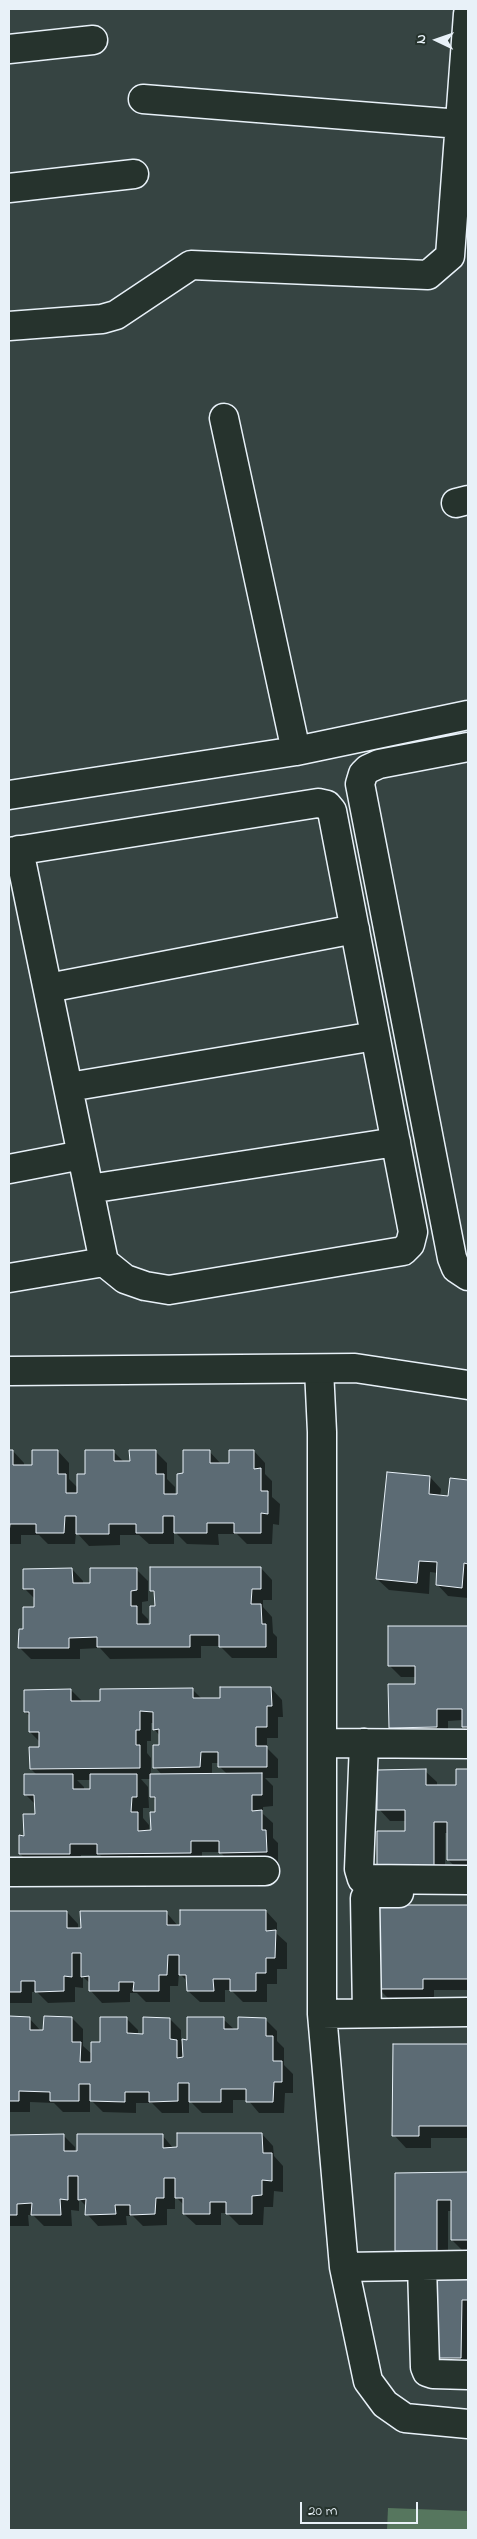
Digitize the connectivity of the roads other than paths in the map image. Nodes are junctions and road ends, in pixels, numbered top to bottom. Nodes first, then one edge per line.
1 (468, 14) edge
2 (93, 40) dead end
3 (9, 49) edge
4 (143, 99) dead end
5 (462, 135) edge
6 (134, 174) dead end
7 (9, 188) edge
8 (9, 326) edge
9 (224, 418) dead end
10 (468, 715) edge
11 (468, 747) edge
12 (296, 751) junction
13 (9, 795) edge
14 (14, 851) edge
15 (355, 929) junction
16 (48, 988) junction
17 (375, 1036) junction
18 (69, 1087) junction
19 (396, 1142) junction
20 (82, 1155) junction
21 (9, 1169) edge
22 (89, 1190) junction
23 (104, 1262) junction
24 (468, 1276) edge
25 (9, 1278) edge
26 (319, 1369) junction
27 (9, 1371) edge
28 (468, 1385) edge
29 (323, 1743) junction
30 (364, 1743) junction
31 (468, 1744) edge
32 (265, 1871) dead end
33 (9, 1872) edge
34 (468, 1880) edge
35 (468, 1892) edge
36 (468, 2012) edge
37 (367, 2013) junction
38 (322, 2014) junction
39 (468, 2265) edge
40 (422, 2266) junction
41 (344, 2267) junction
42 (468, 2375) edge
43 (468, 2424) edge

1 - 5 street
2 - 3 street
4 - 5 street
5 - 8 street
6 - 7 street
9 - 12 street
10 - 12 street
11 - 24 street
12 - 13 street
14 - 15 street
14 - 16 street
15 - 16 street
15 - 17 street
16 - 18 street
17 - 18 street
17 - 19 street
18 - 20 street
19 - 22 street
19 - 23 street
20 - 21 street
20 - 22 street
22 - 23 street
23 - 25 street
26 - 27 street
26 - 28 street
26 - 29 street
29 - 30 street
29 - 38 street
30 - 31 street
30 - 34 street
32 - 33 street
35 - 37 street
36 - 37 street
37 - 38 street
38 - 41 street
39 - 40 street
40 - 41 street
40 - 42 street
41 - 43 street

